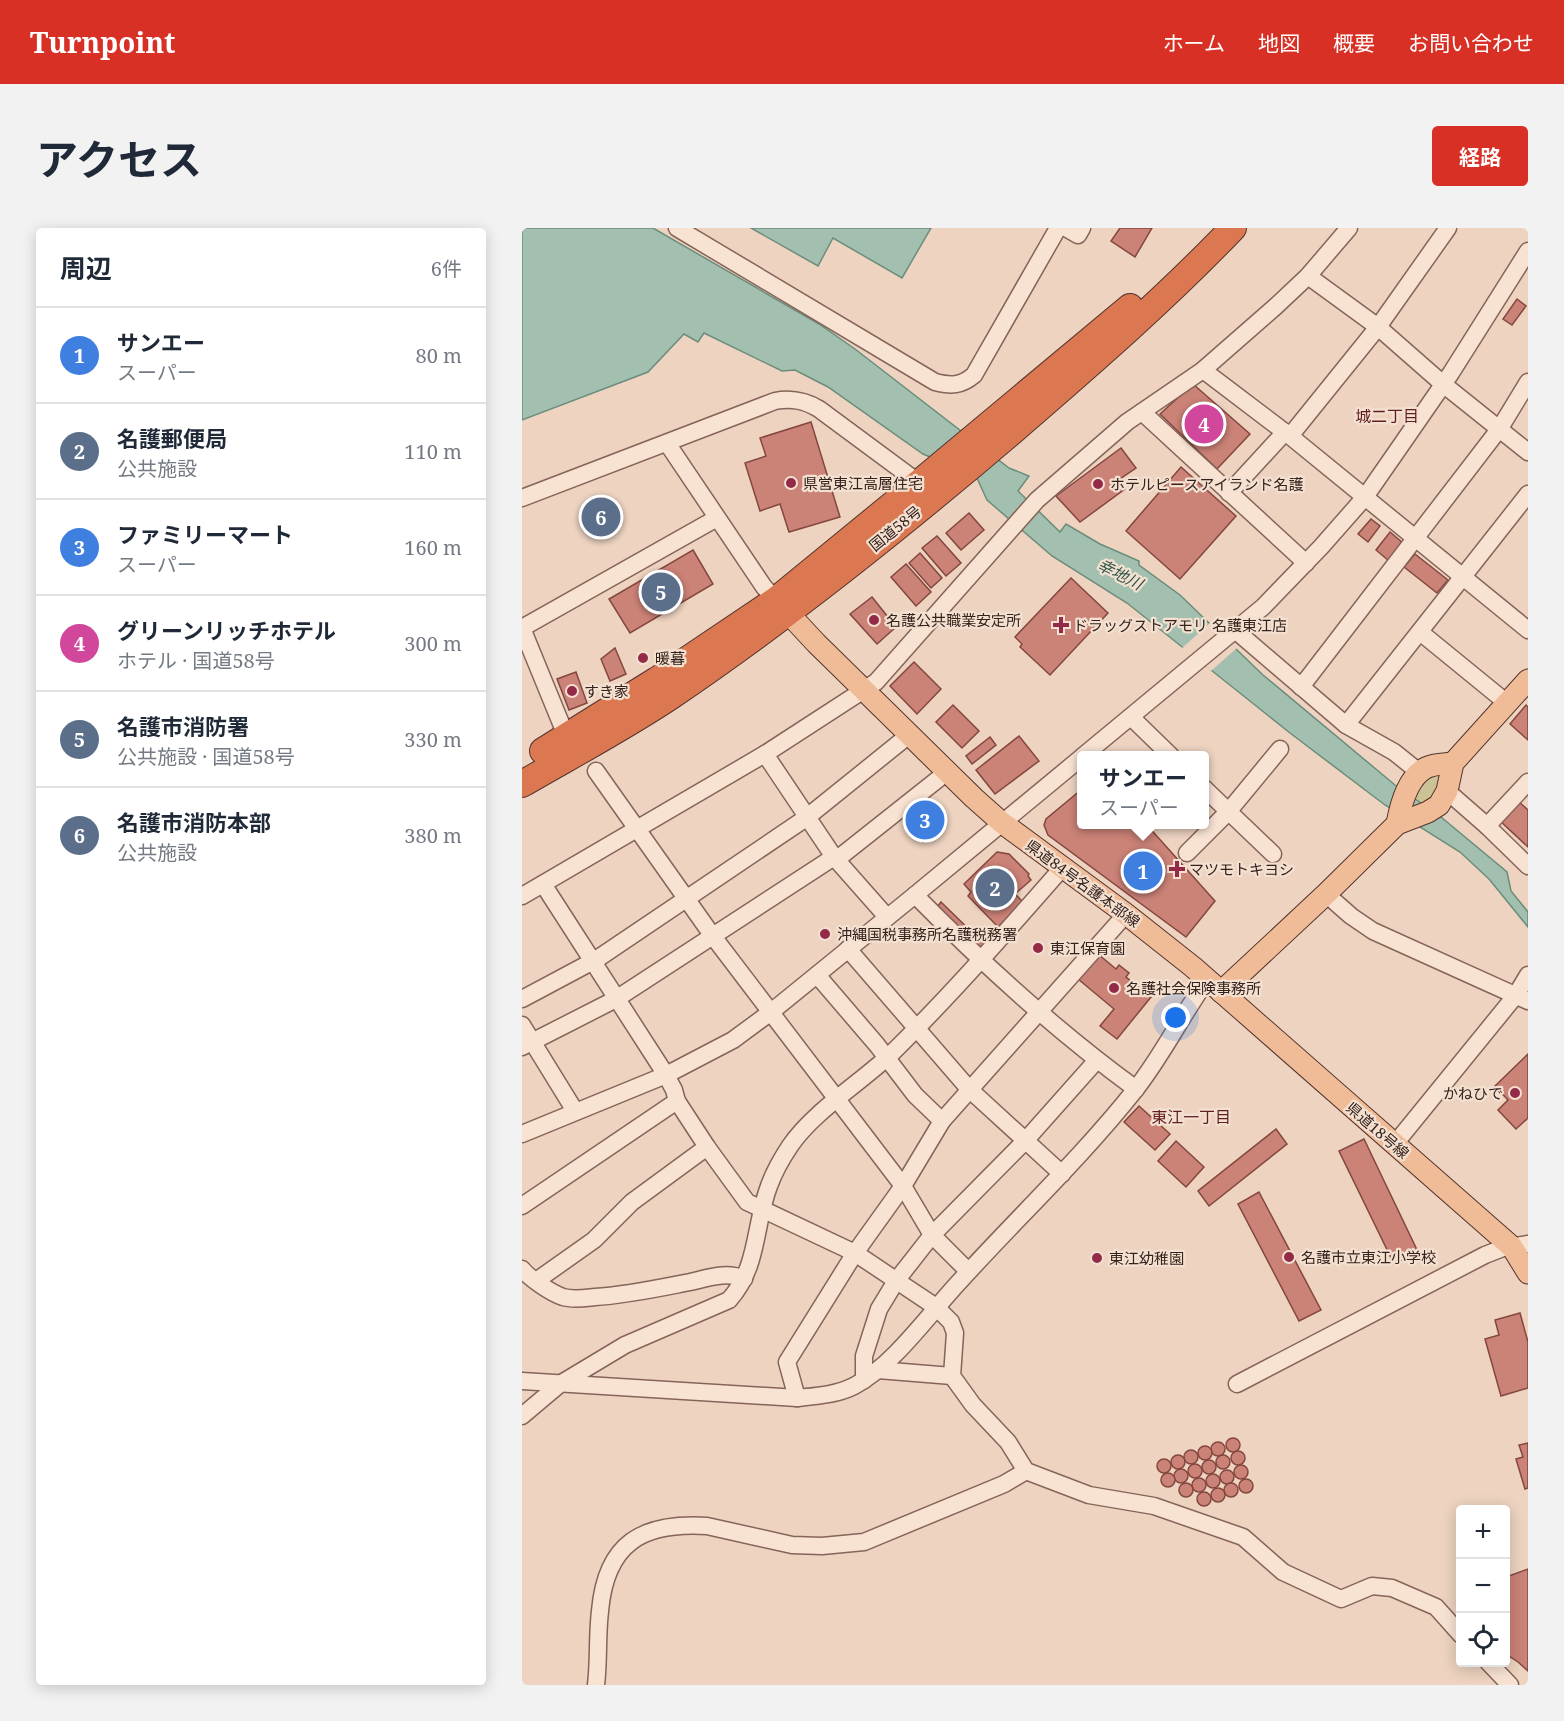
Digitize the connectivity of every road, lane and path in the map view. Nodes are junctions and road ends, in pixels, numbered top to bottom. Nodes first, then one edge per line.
1 (677, 228) edge
2 (1058, 228) edge
3 (1211, 228) edge
4 (1233, 228) edge
5 (1348, 228) edge
6 (1448, 228) edge
7 (1528, 251) edge
8 (1308, 276) junction
9 (1378, 327) junction
10 (1203, 370) junction
11 (1528, 382) edge
12 (1443, 384) junction
13 (1142, 412) junction
14 (1500, 428) junction
15 (1288, 434) junction
16 (984, 442) junction
17 (667, 443) junction
18 (1528, 452) edge
19 (948, 473) junction
20 (919, 483) junction
21 (1229, 493) junction
22 (1528, 494) edge
23 (1365, 497) junction
24 (522, 498) edge
25 (717, 518) junction
26 (1416, 539) junction
27 (1306, 563) junction
28 (1463, 578) junction
29 (782, 607) junction
30 (522, 628) edge
31 (1528, 630) edge
32 (1232, 632) junction
33 (1420, 632) junction
34 (1528, 680) edge
35 (1301, 687) junction
36 (863, 689) junction
37 (1507, 703) junction
38 (1131, 717) junction
39 (1346, 725) junction
40 (909, 735) junction
41 (567, 738) junction
42 (1280, 749) dead end
43 (1088, 751) edge
44 (1166, 751) edge
45 (765, 754) junction
46 (1077, 760) edge
47 (522, 763) edge
48 (1453, 763) junction
49 (596, 771) dead end
50 (947, 772) junction
51 (1419, 772) junction
52 (1528, 782) edge
53 (522, 784) edge
54 (1447, 791) junction
55 (1209, 793) edge
56 (1228, 812) junction
57 (806, 818) junction
58 (1001, 822) junction
59 (1397, 824) junction
60 (1487, 826) junction
61 (635, 829) junction
62 (1187, 853) dead end
63 (1273, 854) dead end
64 (835, 858) junction
65 (1528, 866) edge
66 (1064, 867) junction
67 (543, 884) junction
68 (1326, 894) junction
69 (915, 895) junction
70 (522, 896) edge
71 (686, 899) junction
72 (1126, 914) junction
73 (887, 916) junction
74 (712, 935) junction
75 (848, 949) junction
76 (980, 960) junction
77 (592, 961) junction
78 (817, 975) junction
79 (1528, 975) edge
80 (1214, 986) junction
81 (1522, 998) edge
82 (522, 999) edge
83 (616, 999) junction
84 (771, 1012) junction
85 (1038, 1012) junction
86 (522, 1026) edge
87 (917, 1029) junction
88 (527, 1045) edge
89 (886, 1058) junction
90 (1097, 1060) junction
91 (666, 1075) junction
92 (969, 1089) junction
93 (1136, 1089) junction
94 (838, 1100) junction
95 (676, 1101) junction
96 (576, 1111) junction
97 (942, 1121) junction
98 (522, 1134) edge
99 (1025, 1141) junction
100 (1394, 1145) junction
101 (707, 1147) junction
102 (1062, 1174) junction
103 (903, 1186) junction
104 (522, 1206) edge
105 (763, 1211) junction
106 (932, 1235) junction
107 (1520, 1245) edge
108 (855, 1253) junction
109 (522, 1269) edge
110 (969, 1271) junction
111 (1528, 1273) edge
112 (744, 1279) junction
113 (536, 1281) junction
114 (896, 1281) junction
115 (936, 1307) junction
116 (871, 1375) junction
117 (951, 1376) junction
118 (522, 1382) edge
119 (560, 1384) junction
120 (1238, 1384) dead end
121 (797, 1398) junction
122 (522, 1416) edge
123 (1026, 1471) junction
124 (1456, 1629) edge
125 (1493, 1667) edge
126 (596, 1685) edge
127 (1510, 1685) edge

1 - 2 street
3 - 16 highway, 国道58号
4 - 16 highway, 国道58号
5 - 8 street
6 - 9 street
7 - 12 street
8 - 9 street
8 - 10 street
9 - 12 street
9 - 15 street
10 - 13 street
10 - 15 street
11 - 14 street
12 - 14 street
12 - 23 street
13 - 21 street
13 - 36 street
14 - 18 street
14 - 26 street
15 - 21 street
15 - 23 street
16 - 19 highway, 国道58号
17 - 20 street
17 - 24 street
17 - 25 street
19 - 20 highway, 国道58号
19 - 29 highway, 国道58号
20 - 29 highway, 国道58号
21 - 27 street
22 - 28 street
23 - 26 street
23 - 27 street
25 - 29 street
25 - 30 street
26 - 28 street
26 - 35 street
27 - 32 street
28 - 31 street
28 - 33 street
29 - 36 main road, 県道84号名護本部線
29 - 41 highway, 国道58号
29 - 53 highway, 国道58号
30 - 41 street
32 - 35 street
32 - 38 street
33 - 37 street
33 - 39 street
34 - 37 main road
35 - 39 street
36 - 40 main road, 県道84号名護本部線
36 - 45 street
37 - 48 main road
38 - 43 street
38 - 44 street
39 - 51 street
40 - 50 main road, 県道84号名護本部線
40 - 57 street
41 - 47 highway, 国道58号
42 - 56 street
45 - 57 street
45 - 61 street
46 - 58 street
48 - 51 main road
48 - 54 main road
49 - 61 street
50 - 58 main road, 県道84号名護本部線
50 - 64 street
51 - 59 main road
52 - 60 street
54 - 59 main road
54 - 60 street
55 - 56 street
56 - 62 street
56 - 63 street
57 - 64 street
57 - 71 street
58 - 66 main road, 県道84号名護本部線
58 - 69 street
59 - 68 main road
60 - 65 street
61 - 67 street
61 - 71 street
64 - 73 street
64 - 74 street
66 - 72 main road, 県道84号名護本部線
66 - 76 street
67 - 70 street
67 - 77 street
68 - 80 main road
68 - 81 street
69 - 73 street
69 - 76 street
71 - 74 street
71 - 77 street
72 - 80 main road, 県道84号名護本部線
72 - 85 street
73 - 75 street
74 - 83 street
74 - 84 street
75 - 78 street
75 - 87 street
76 - 85 street
76 - 87 street
77 - 82 street
77 - 83 street
78 - 84 street
78 - 89 street
79 - 81 street
80 - 93 street
80 - 100 main road, 県道18号線
81 - 100 street
83 - 88 street
83 - 91 street
84 - 91 street
84 - 94 street
85 - 90 street
85 - 92 street
86 - 88 street
87 - 89 street
87 - 92 street
88 - 96 street
89 - 94 street
89 - 97 street
90 - 93 street
90 - 99 street
91 - 95 street
91 - 96 street
92 - 97 street
92 - 99 street
93 - 102 street
94 - 103 street
94 - 105 street
95 - 101 street
95 - 104 street
96 - 98 street
97 - 103 street
99 - 102 street
99 - 106 street
100 - 107 main road, 県道18号線
101 - 105 street
101 - 113 street
102 - 110 street
103 - 106 street
103 - 108 street
105 - 108 street
105 - 112 street
106 - 110 street
106 - 114 street
107 - 111 main road, 県道18号線
107 - 120 street
108 - 114 street
108 - 121 street
109 - 113 street
110 - 115 street
112 - 113 street
112 - 119 street
114 - 115 street
114 - 116 street
115 - 116 street
115 - 117 street
116 - 117 street
116 - 121 street
117 - 123 street
118 - 119 street
119 - 121 street
119 - 122 street
123 - 124 street
123 - 126 street
125 - 127 street

